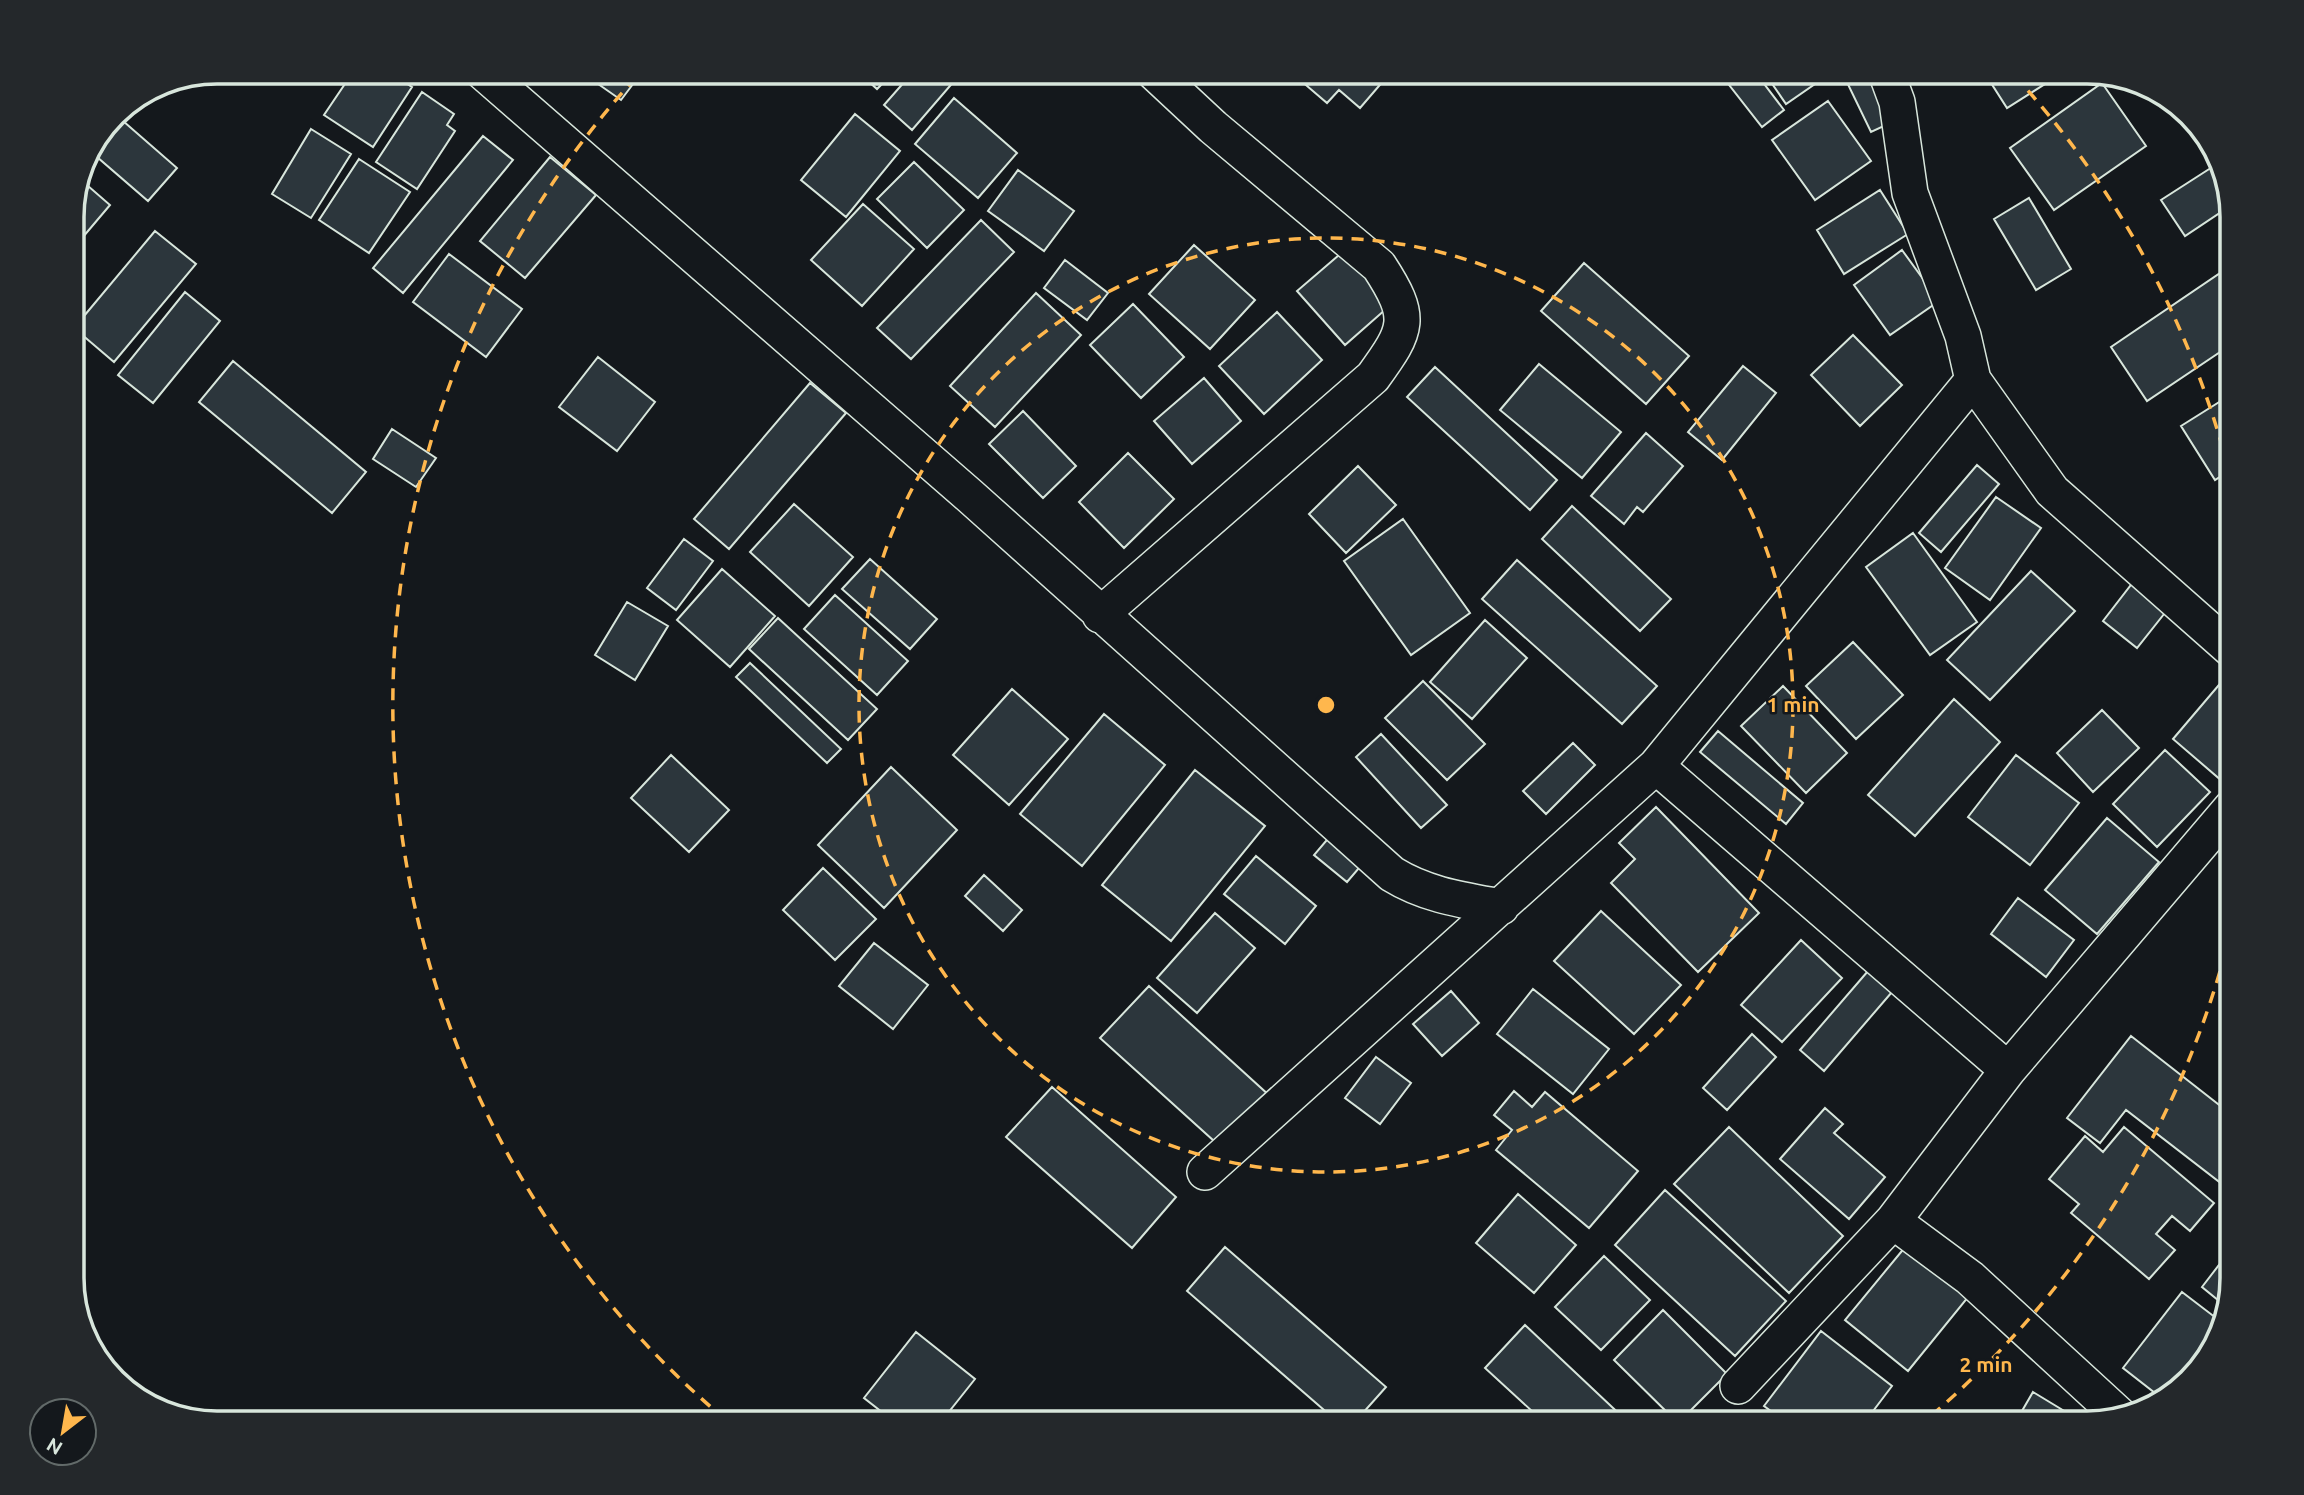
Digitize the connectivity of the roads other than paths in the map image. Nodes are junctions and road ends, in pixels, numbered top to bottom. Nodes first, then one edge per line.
1 (497, 84) edge
2 (1167, 84) edge
3 (1891, 84) edge
4 (1973, 380) junction
5 (1100, 615) junction
6 (2220, 639) edge
7 (1656, 766) junction
8 (2220, 821) edge
9 (1501, 907) junction
10 (2008, 1070) junction
11 (1205, 1172) dead end
12 (1894, 1221) junction
13 (1738, 1386) dead end
14 (2112, 1408) edge

1 - 5 street
2 - 5 street
3 - 4 street
4 - 6 street
4 - 7 street
5 - 9 street
7 - 9 street
7 - 10 street
8 - 10 street
9 - 11 street
10 - 12 street
12 - 13 street
12 - 14 street

